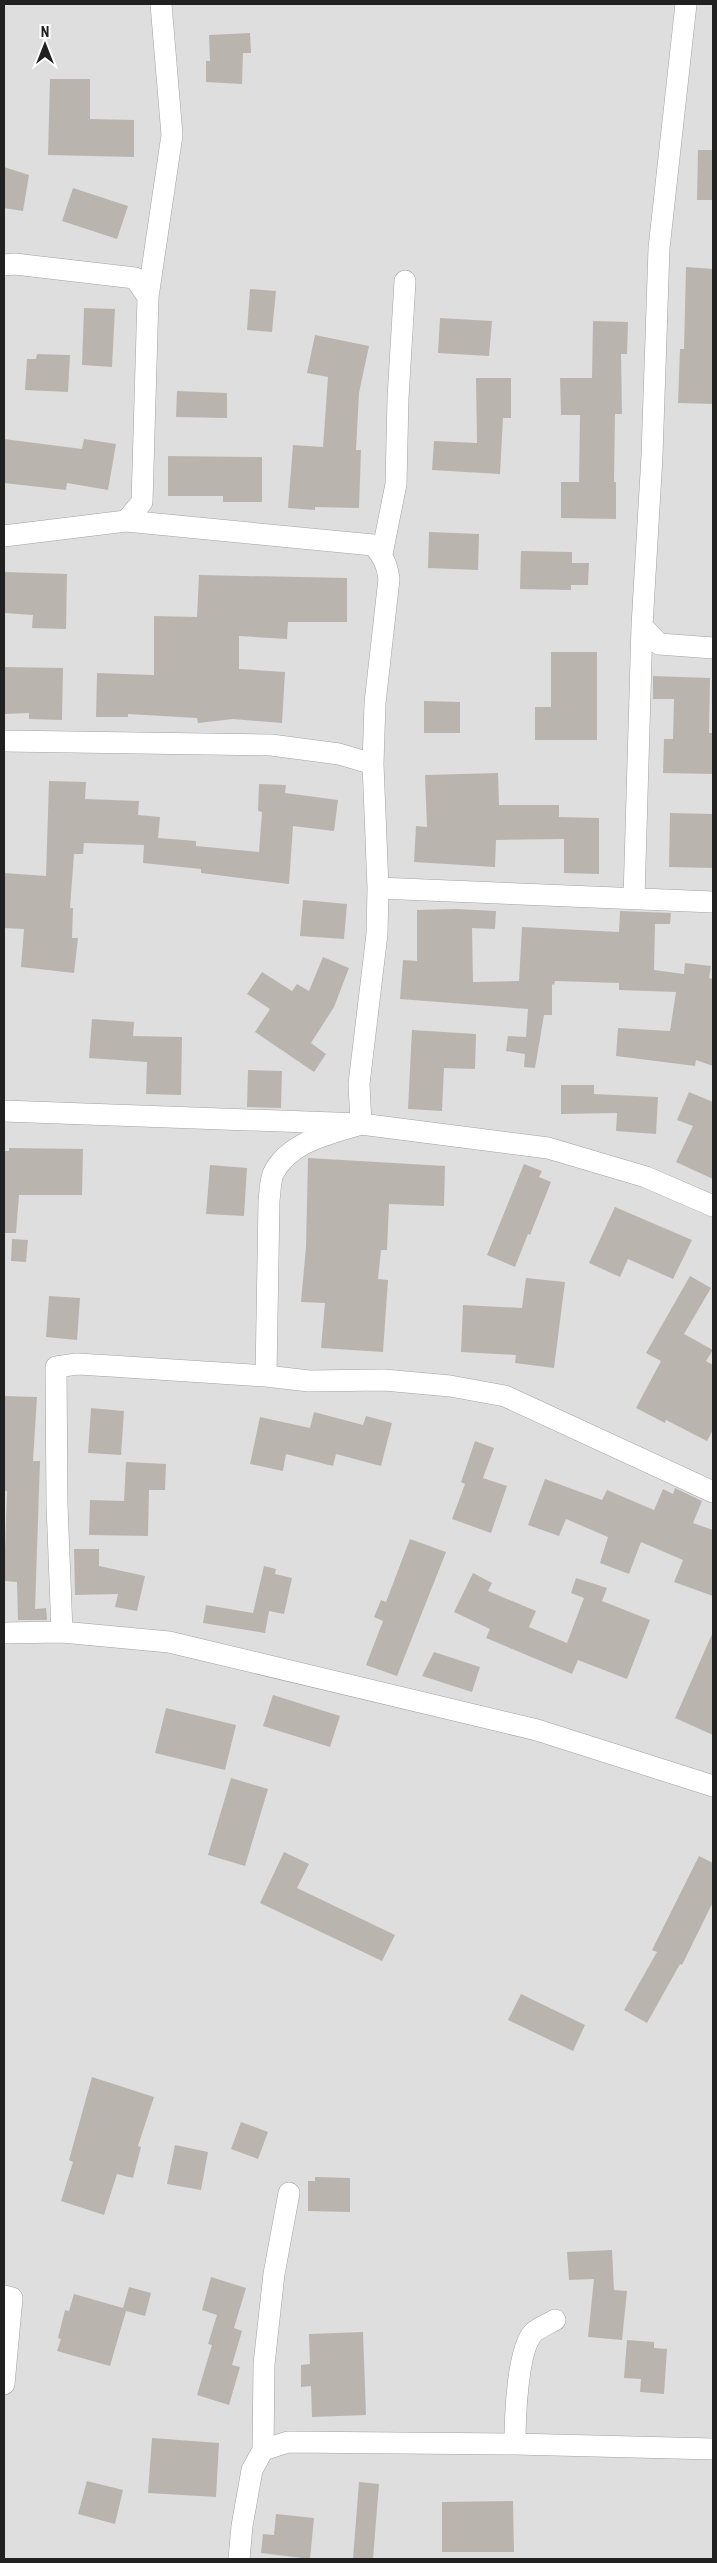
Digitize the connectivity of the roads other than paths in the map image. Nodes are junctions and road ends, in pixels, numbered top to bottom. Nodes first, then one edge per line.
1 (161, 4) edge
2 (686, 4) edge
3 (4, 265) edge
4 (405, 281) dead end
5 (148, 297) junction
6 (126, 521) junction
7 (4, 536) edge
8 (382, 554) junction
9 (642, 626) junction
10 (713, 648) edge
11 (4, 741) edge
12 (373, 764) junction
13 (378, 888) junction
14 (634, 898) junction
15 (713, 902) edge
16 (4, 1111) edge
17 (361, 1124) junction
18 (713, 1206) edge
19 (266, 1376) junction
20 (713, 1492) edge
21 (4, 1632) edge
22 (62, 1632) junction
23 (713, 1786) edge
24 (288, 2193) dead end
25 (4, 2296) edge
26 (555, 2320) dead end
27 (4, 2384) edge
28 (515, 2444) junction
29 (713, 2449) edge
30 (263, 2450) junction
31 (239, 2559) edge

1 - 5 street
2 - 9 street
3 - 5 street
4 - 8 street
5 - 6 street
6 - 7 street
6 - 8 street
8 - 12 street
9 - 10 street
9 - 14 street
11 - 12 street
12 - 13 street
13 - 14 street
13 - 17 street
14 - 15 street
16 - 17 street
17 - 18 street
17 - 19 street
19 - 20 street
19 - 22 street
21 - 22 street
22 - 23 street
24 - 30 street
25 - 27 street
26 - 28 street
28 - 29 street
28 - 30 street
30 - 31 street

